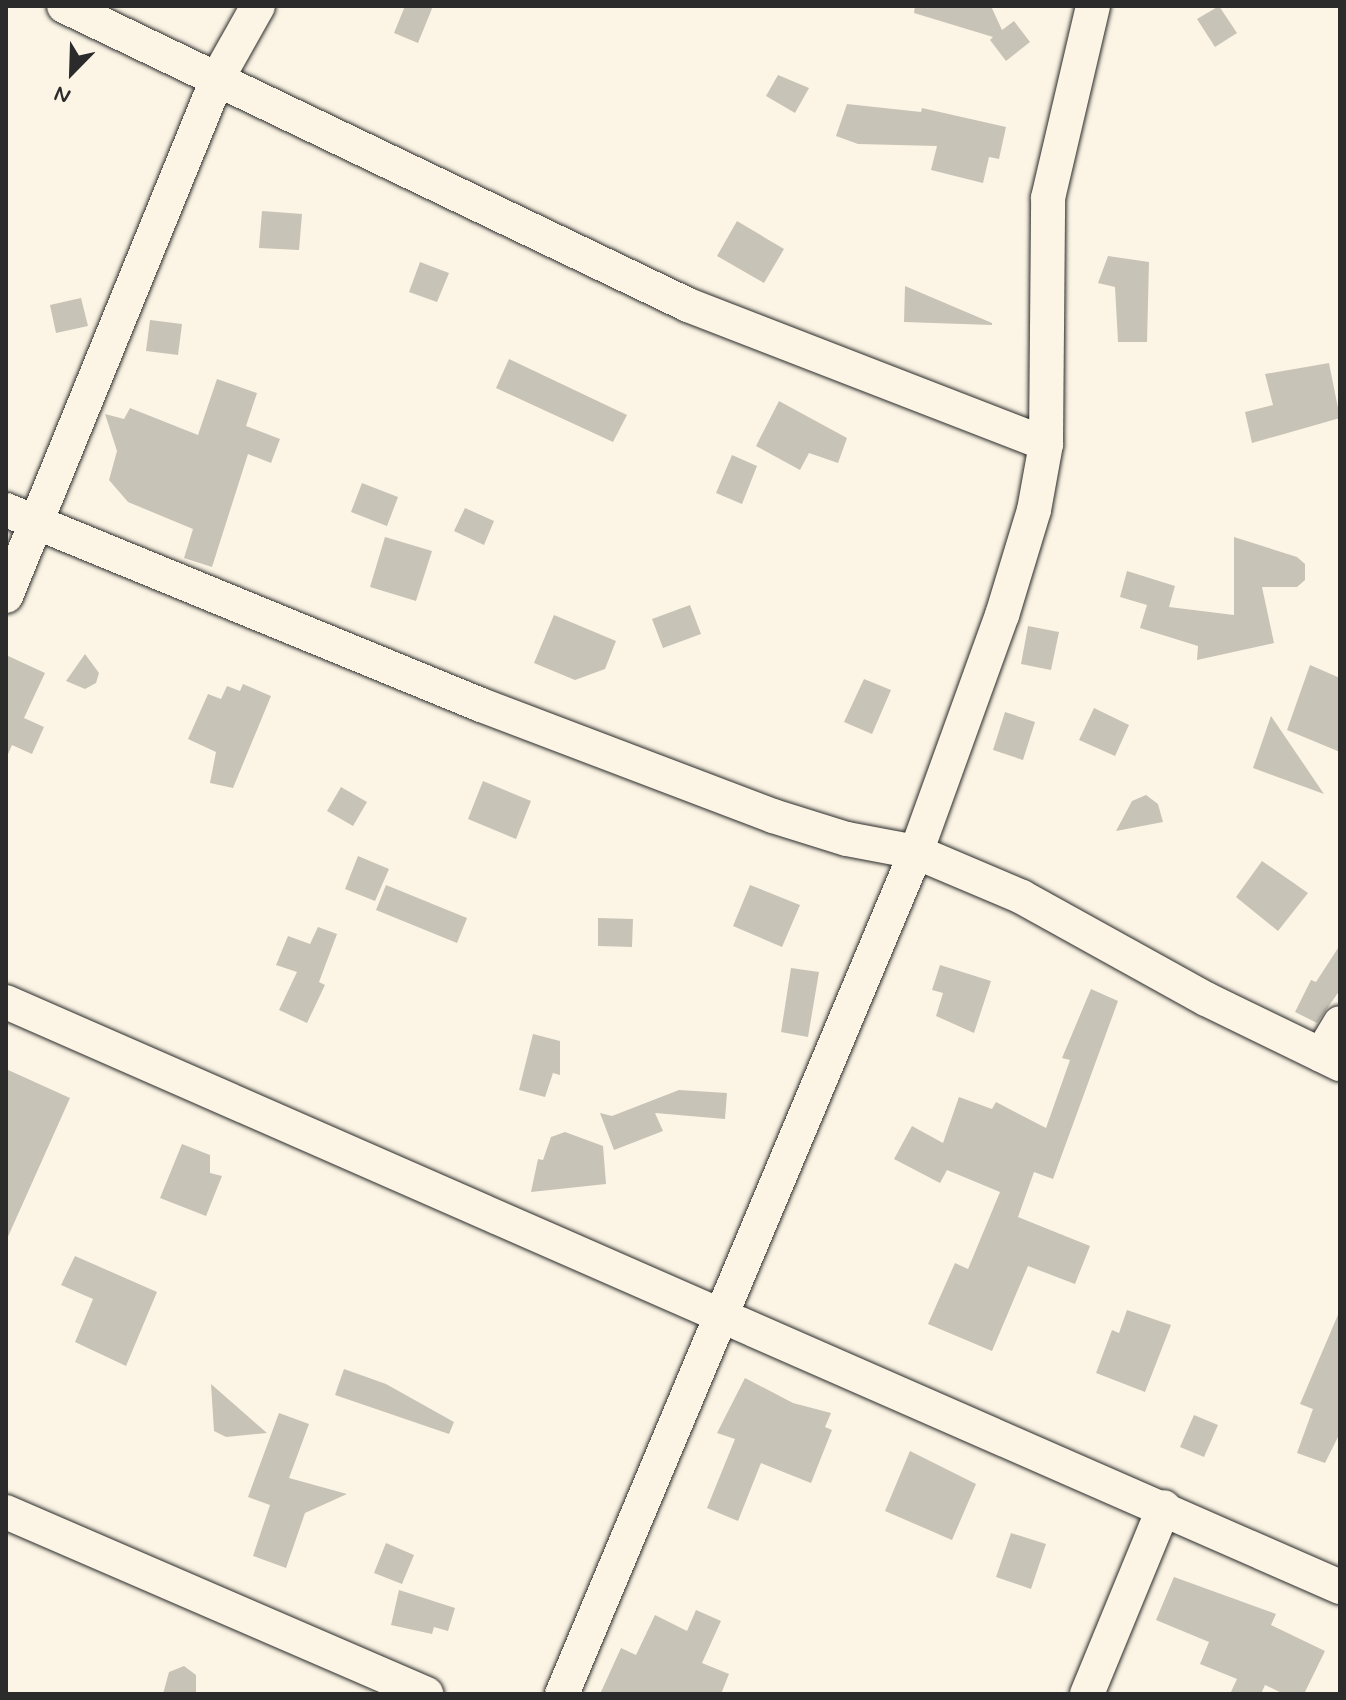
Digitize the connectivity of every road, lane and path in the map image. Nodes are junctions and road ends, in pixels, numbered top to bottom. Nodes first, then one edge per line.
1 (64, 6) edge
2 (258, 6) edge
3 (1093, 6) edge
4 (218, 77) junction
5 (1046, 444) junction
6 (6, 510) edge
7 (37, 524) junction
8 (6, 596) edge
9 (916, 852) junction
10 (6, 1002) edge
11 (1340, 1023) edge
12 (1331, 1059) edge
13 (725, 1313) junction
14 (1164, 1507) junction
15 (6, 1512) edge
16 (1340, 1587) edge
17 (426, 1694) edge
18 (562, 1694) edge
19 (1087, 1694) edge

1 - 4 street
2 - 4 street
3 - 5 street
4 - 5 street
4 - 7 street
5 - 9 street
6 - 7 street
7 - 8 street
7 - 9 street
9 - 12 street
9 - 13 street
10 - 13 street
11 - 12 street
13 - 14 street
13 - 18 street
14 - 16 street
14 - 19 street
15 - 17 street

